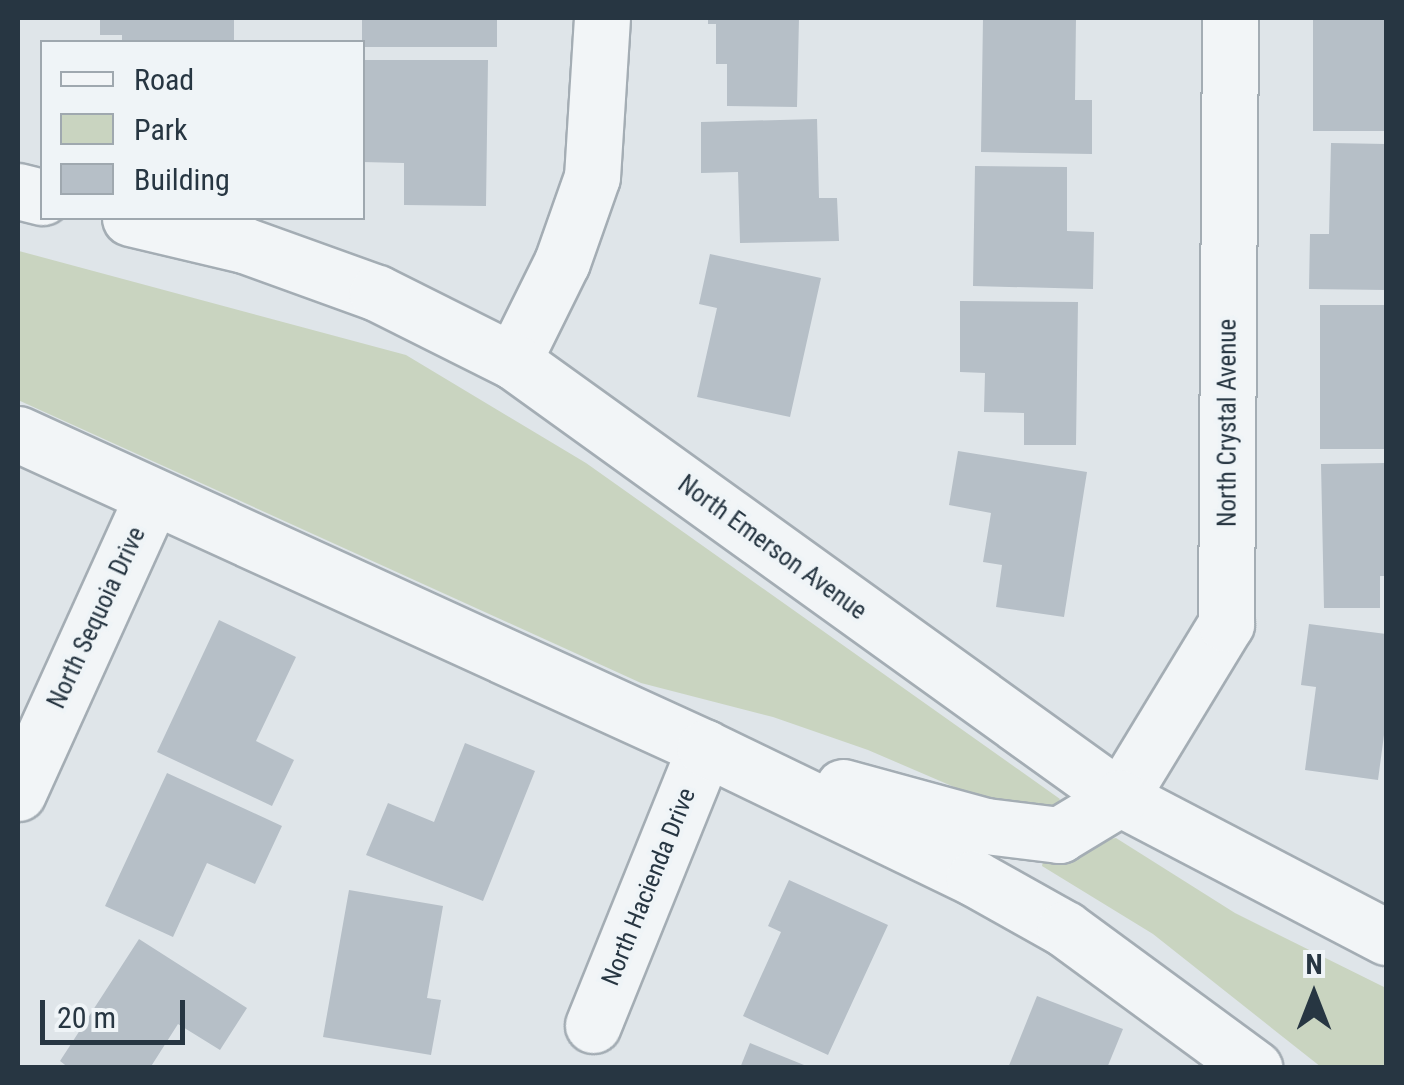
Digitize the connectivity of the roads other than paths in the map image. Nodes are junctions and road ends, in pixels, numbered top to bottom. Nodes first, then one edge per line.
1 (602, 18) edge
2 (1230, 18) edge
3 (138, 220) edge
4 (513, 361) junction
5 (18, 434) edge
6 (152, 498) junction
7 (705, 748) junction
8 (18, 793) edge
9 (1120, 798) junction
10 (1386, 938) edge
11 (593, 1025) dead end
12 (1254, 1068) edge

1 - 4 street
2 - 9 street, North Crystal Avenue
3 - 4 street, North Emerson Avenue
4 - 9 street, North Emerson Avenue
5 - 6 street
6 - 7 street
6 - 8 street, North Sequoia Drive
7 - 9 street
7 - 11 street, North Hacienda Drive
7 - 12 street
9 - 10 street, North Emerson Avenue

